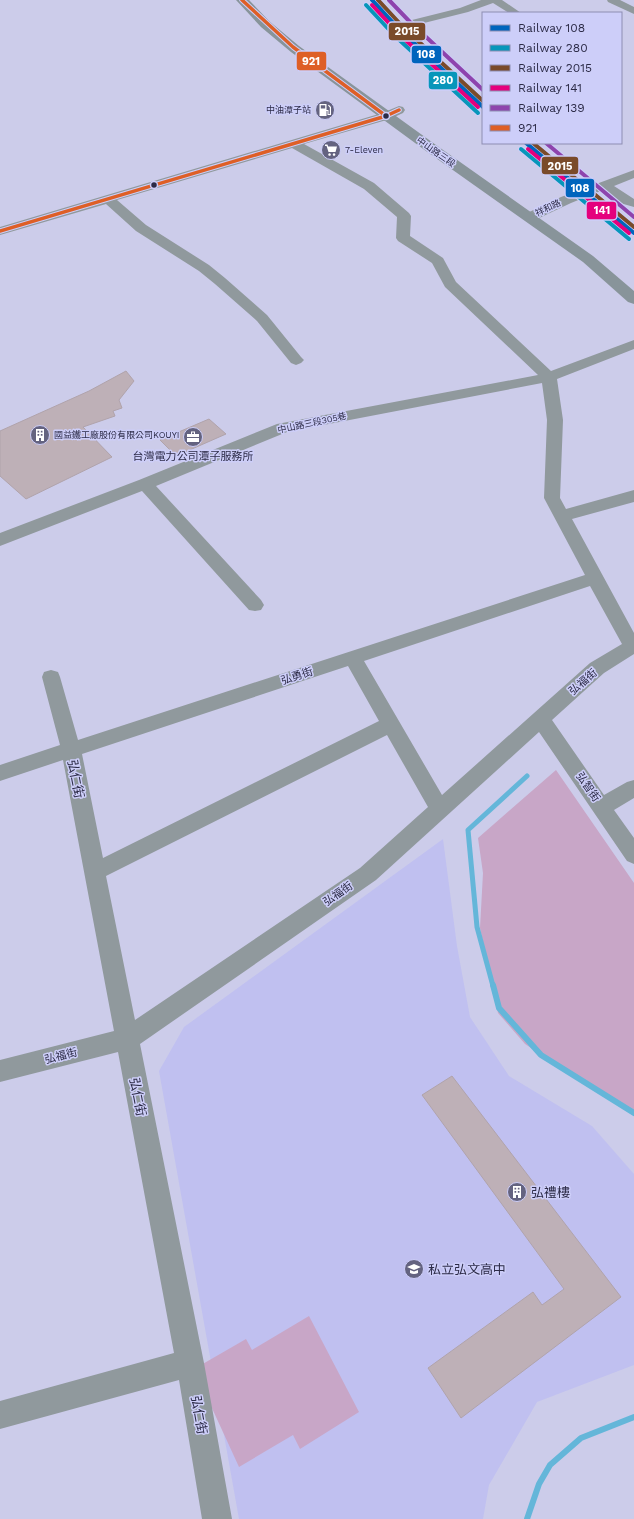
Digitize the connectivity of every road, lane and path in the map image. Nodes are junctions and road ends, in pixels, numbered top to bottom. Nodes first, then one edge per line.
1 (242, 0) edge
2 (257, 0) edge
3 (491, 0) edge
4 (495, 0) edge
5 (612, 0) edge
6 (454, 4) dead end
7 (464, 10) junction
8 (634, 11) edge
9 (514, 12) edge
10 (416, 22) dead end
11 (393, 113) junction
12 (293, 143) junction
13 (634, 174) edge
14 (605, 186) junction
15 (107, 198) junction
16 (634, 203) edge
17 (543, 210) junction
18 (530, 217) junction
19 (0, 231) edge
20 (621, 270) dead end
21 (634, 299) edge
22 (634, 344) edge
23 (296, 360) dead end
24 (549, 377) junction
25 (145, 484) junction
26 (634, 496) edge
27 (561, 516) junction
28 (0, 540) edge
29 (594, 578) junction
30 (255, 605) dead end
31 (633, 645) edge
32 (352, 657) junction
33 (51, 677) dead end
34 (541, 719) junction
35 (391, 724) junction
36 (71, 750) junction
37 (0, 774) edge
38 (634, 788) edge
39 (602, 807) junction
40 (440, 809) junction
41 (634, 855) edge
42 (94, 872) junction
43 (127, 1039) junction
44 (0, 1071) edge
45 (190, 1363) junction
46 (0, 1415) edge
47 (217, 1519) edge

1 - 11 main road, 中山路三段
2 - 11 main road, 中山路三段
3 - 7 street
4 - 9 street
5 - 8 street
6 - 7 street
7 - 10 street
11 - 12 street
11 - 17 main road, 中山路三段
11 - 18 main road, 中山路三段
12 - 15 street
12 - 24 street
13 - 14 street, 祥和路
14 - 16 street
14 - 17 street, 祥和路
15 - 19 street
15 - 23 street
17 - 18 street, 祥和路
17 - 20 main road, 中山路三段
18 - 21 main road, 中山路三段
22 - 24 street, 中山路三段305巷
24 - 25 street, 中山路三段305巷
24 - 27 street
25 - 28 street, 中山路三段305巷
25 - 30 street
26 - 27 street
27 - 29 street
29 - 31 street
29 - 32 street, 弘勇街
31 - 34 street, 弘福街
32 - 35 street
32 - 36 street, 弘勇街
33 - 36 street, 弘仁街
34 - 39 street, 弘智街
34 - 40 street, 弘福街
35 - 40 street
35 - 42 street
36 - 37 street, 弘勇街
36 - 42 street, 弘仁街
38 - 39 street
39 - 41 street, 弘智街
40 - 43 street, 弘福街
42 - 43 street, 弘仁街
43 - 44 street, 弘福街
43 - 45 street, 弘仁街
45 - 46 street
45 - 47 street, 弘仁街

